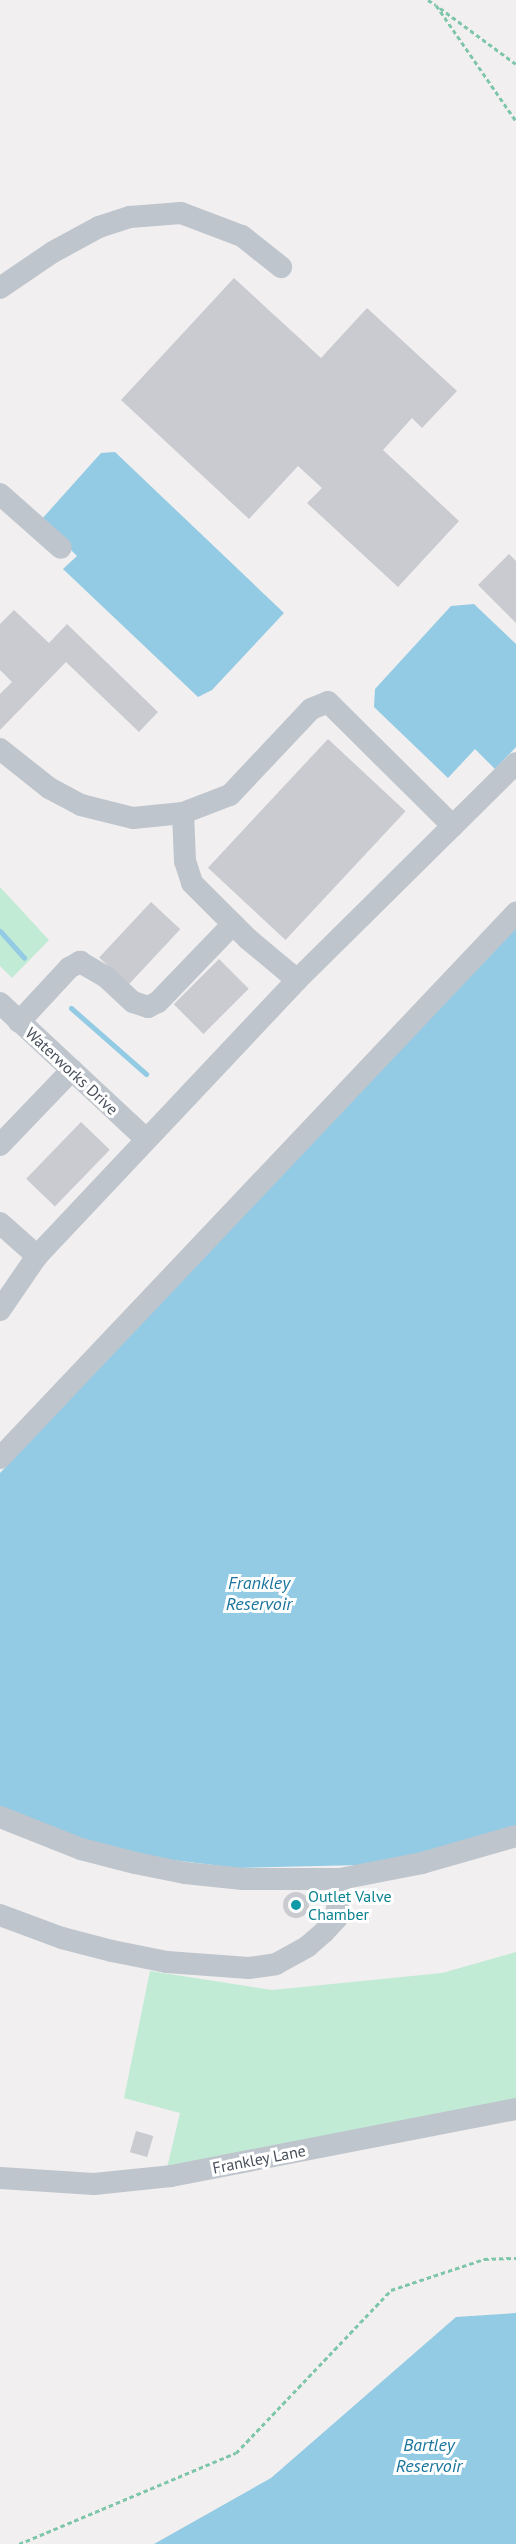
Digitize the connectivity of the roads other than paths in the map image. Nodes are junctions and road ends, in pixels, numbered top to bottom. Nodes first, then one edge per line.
1 (282, 267) dead end
2 (0, 288) edge
3 (0, 494) edge
4 (62, 548) dead end
5 (0, 749) edge
6 (516, 763) edge
7 (183, 813) junction
8 (453, 826) junction
9 (516, 913) edge
10 (233, 924) junction
11 (297, 981) junction
12 (0, 1003) edge
13 (19, 1022) junction
14 (72, 1070) junction
15 (145, 1138) junction
16 (0, 1145) edge
17 (0, 1223) edge
18 (37, 1256) junction
19 (0, 1310) edge
20 (0, 1458) edge
21 (0, 1817) edge
22 (516, 1836) edge
23 (340, 1879) junction
24 (0, 1915) edge
25 (516, 2109) edge
26 (0, 2178) edge

1 - 2 street
3 - 4 street
5 - 7 street
6 - 8 street
7 - 8 street
7 - 10 street
8 - 11 street
9 - 20 street
10 - 11 street
10 - 13 street
11 - 15 street
12 - 13 street, Waterworks Drive
13 - 14 street, Waterworks Drive
14 - 15 street, Waterworks Drive
14 - 16 street
15 - 18 street
17 - 18 street
18 - 19 street
21 - 23 street
22 - 23 street
23 - 24 street
25 - 26 street, Frankley Lane

